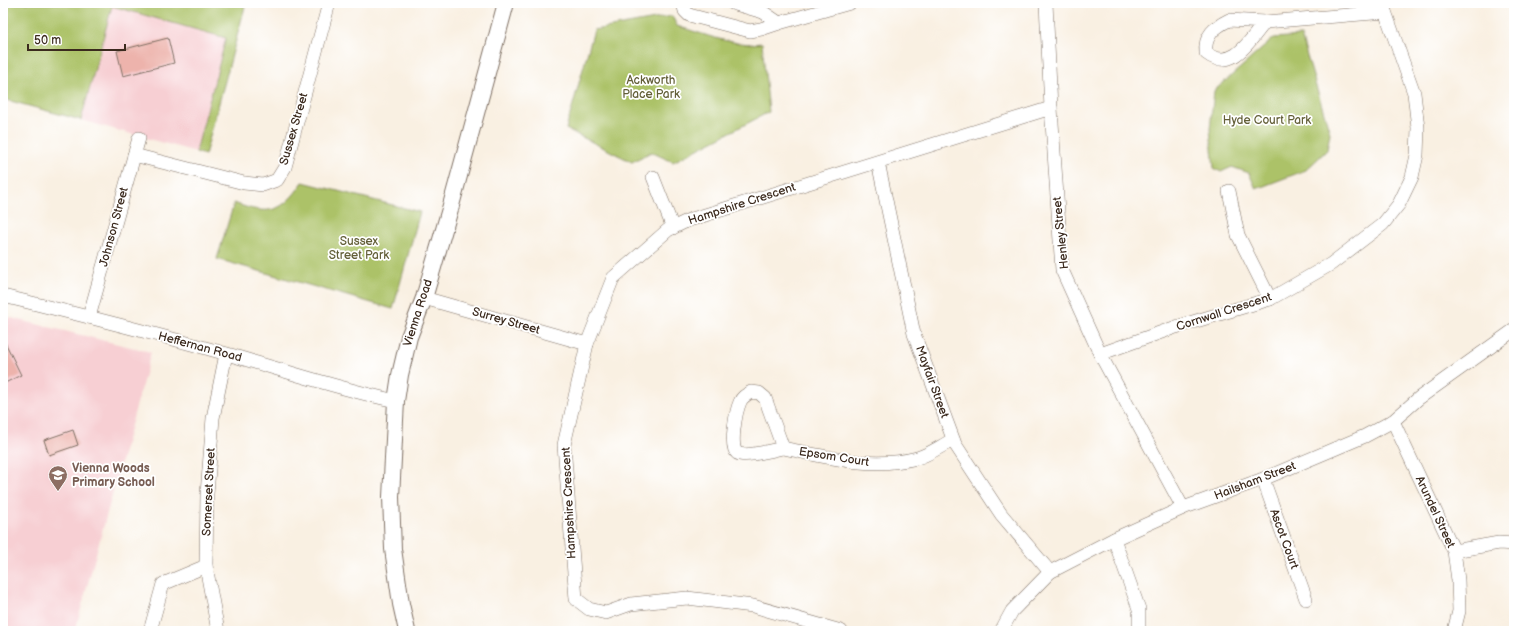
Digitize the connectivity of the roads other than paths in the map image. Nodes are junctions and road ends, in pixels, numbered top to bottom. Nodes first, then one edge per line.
1 (328, 3) edge
2 (506, 3) edge
3 (683, 3) edge
4 (732, 3) edge
5 (850, 3) edge
6 (1046, 3) edge
7 (1383, 8) edge
8 (1265, 22) dead end
9 (779, 23) junction
10 (1051, 108) junction
11 (139, 138) dead end
12 (134, 155) junction
13 (878, 162) junction
14 (653, 178) dead end
15 (1229, 191) dead end
16 (673, 228) junction
17 (3, 296) edge
18 (424, 298) junction
19 (1270, 299) junction
20 (90, 317) junction
21 (1514, 330) edge
22 (587, 344) junction
23 (226, 354) junction
24 (1100, 354) junction
25 (396, 401) junction
26 (1393, 421) junction
27 (953, 440) junction
28 (783, 448) junction
29 (1262, 479) junction
30 (1183, 508) junction
31 (1114, 539) junction
32 (1514, 544) edge
33 (1454, 551) junction
34 (206, 566) junction
35 (1050, 572) junction
36 (1306, 599) dead end
37 (150, 631) edge
38 (218, 631) edge
39 (407, 631) edge
40 (841, 631) edge
41 (1001, 631) edge
42 (1139, 631) edge
43 (1454, 631) edge

1 - 12 street, Sussex Street
2 - 18 main road, Vienna Road
3 - 9 street
4 - 9 street
5 - 9 street
6 - 10 street, Henley Street
7 - 8 street
7 - 19 street, Cornwall Crescent
10 - 13 street, Hampshire Crescent
10 - 24 street, Henley Street
11 - 12 street, Johnson Street
12 - 20 street, Johnson Street
13 - 16 street, Hampshire Crescent
13 - 27 street, Mayfair Street
14 - 16 street
15 - 19 street
16 - 22 street, Hampshire Crescent
17 - 20 street, Heffernan Road
18 - 22 street, Surrey Street
18 - 25 main road, Vienna Road
19 - 24 street, Cornwall Crescent
20 - 23 street, Heffernan Road
21 - 26 street, Hailsham Street
22 - 40 street, Hampshire Crescent
23 - 25 street, Heffernan Road
23 - 34 street, Somerset Street
24 - 30 street, Henley Street
25 - 39 main road, Vienna Road
26 - 29 street, Hailsham Street
26 - 33 street, Arundel Street
27 - 28 street, Epsom Court
27 - 35 street, Mayfair Street
28 - 28 street, Epsom Court
29 - 30 street, Hailsham Street
29 - 36 street, Ascot Court
30 - 31 street, Hailsham Street
31 - 35 street, Hailsham Street
31 - 42 street
32 - 33 street
33 - 43 street, Arundel Street
34 - 37 street
34 - 38 street, Somerset Street
35 - 41 street, Hailsham Street

